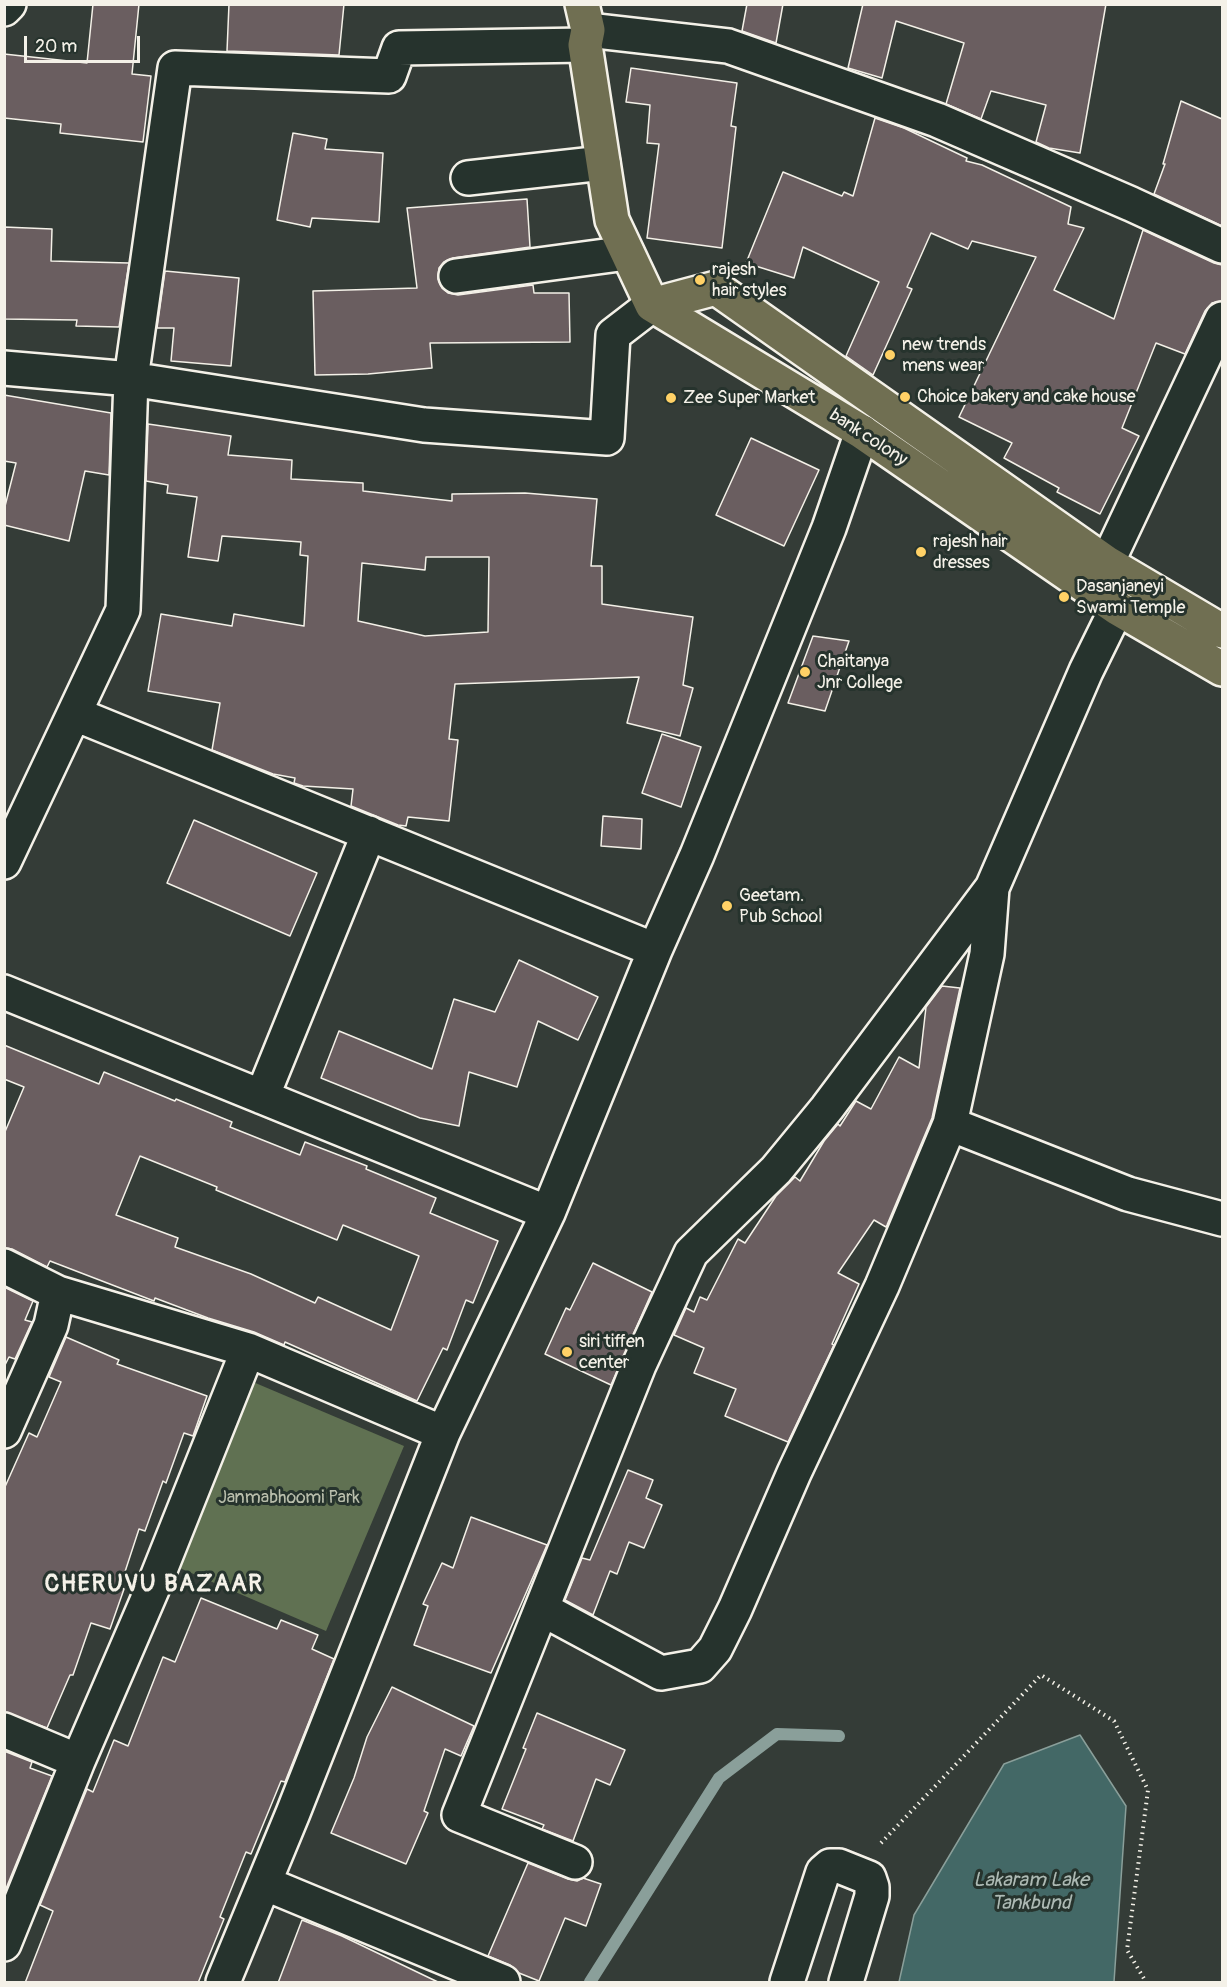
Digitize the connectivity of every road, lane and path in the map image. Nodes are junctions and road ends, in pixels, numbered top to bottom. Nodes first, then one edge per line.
1 (9, 4) edge
2 (4, 9) edge
3 (585, 26) edge
4 (603, 163) junction
5 (468, 178) dead end
6 (1222, 246) edge
7 (627, 253) junction
8 (456, 276) dead end
9 (652, 305) junction
10 (1222, 319) edge
11 (4, 368) edge
12 (131, 379) junction
13 (862, 432) junction
14 (1098, 576) junction
15 (1116, 608) junction
16 (1222, 631) edge
17 (1222, 669) edge
18 (75, 714) junction
19 (369, 833) junction
20 (4, 862) edge
21 (992, 888) junction
22 (655, 950) junction
23 (4, 992) edge
24 (262, 1097) junction
25 (950, 1124) junction
26 (548, 1214) junction
27 (1222, 1220) edge
28 (4, 1266) edge
29 (58, 1293) junction
30 (248, 1350) junction
31 (4, 1431) edge
32 (443, 1433) junction
33 (542, 1609) junction
34 (4, 1730) edge
35 (78, 1761) junction
36 (575, 1862) dead end
37 (853, 1872) junction
38 (264, 1883) junction
39 (4, 1944) edge
40 (502, 1982) edge
41 (223, 1983) edge
42 (787, 1983) edge
43 (846, 1983) edge
44 (1146, 1983) edge

1 - 2 street
3 - 4 main road
3 - 6 street
3 - 12 street
4 - 5 street
4 - 7 main road
7 - 8 street
7 - 9 main road
9 - 12 street
9 - 13 main road, bank colony
9 - 14 main road
10 - 14 street
11 - 12 street
12 - 18 street
13 - 14 main road, bank colony
13 - 22 street
14 - 15 main road, bank colony
14 - 16 main road
15 - 17 main road, bank colony
15 - 21 street
18 - 19 street
18 - 20 street
19 - 22 street
19 - 24 street
21 - 25 street
21 - 33 street
22 - 26 street
23 - 24 street
24 - 26 street
25 - 27 street
25 - 33 street
26 - 32 street
28 - 29 street
29 - 30 street
29 - 31 street
30 - 32 street
30 - 35 street
32 - 38 street
33 - 36 street
34 - 35 street
35 - 39 street
37 - 42 street
37 - 43 street
37 - 44 path
38 - 40 street
38 - 41 street

